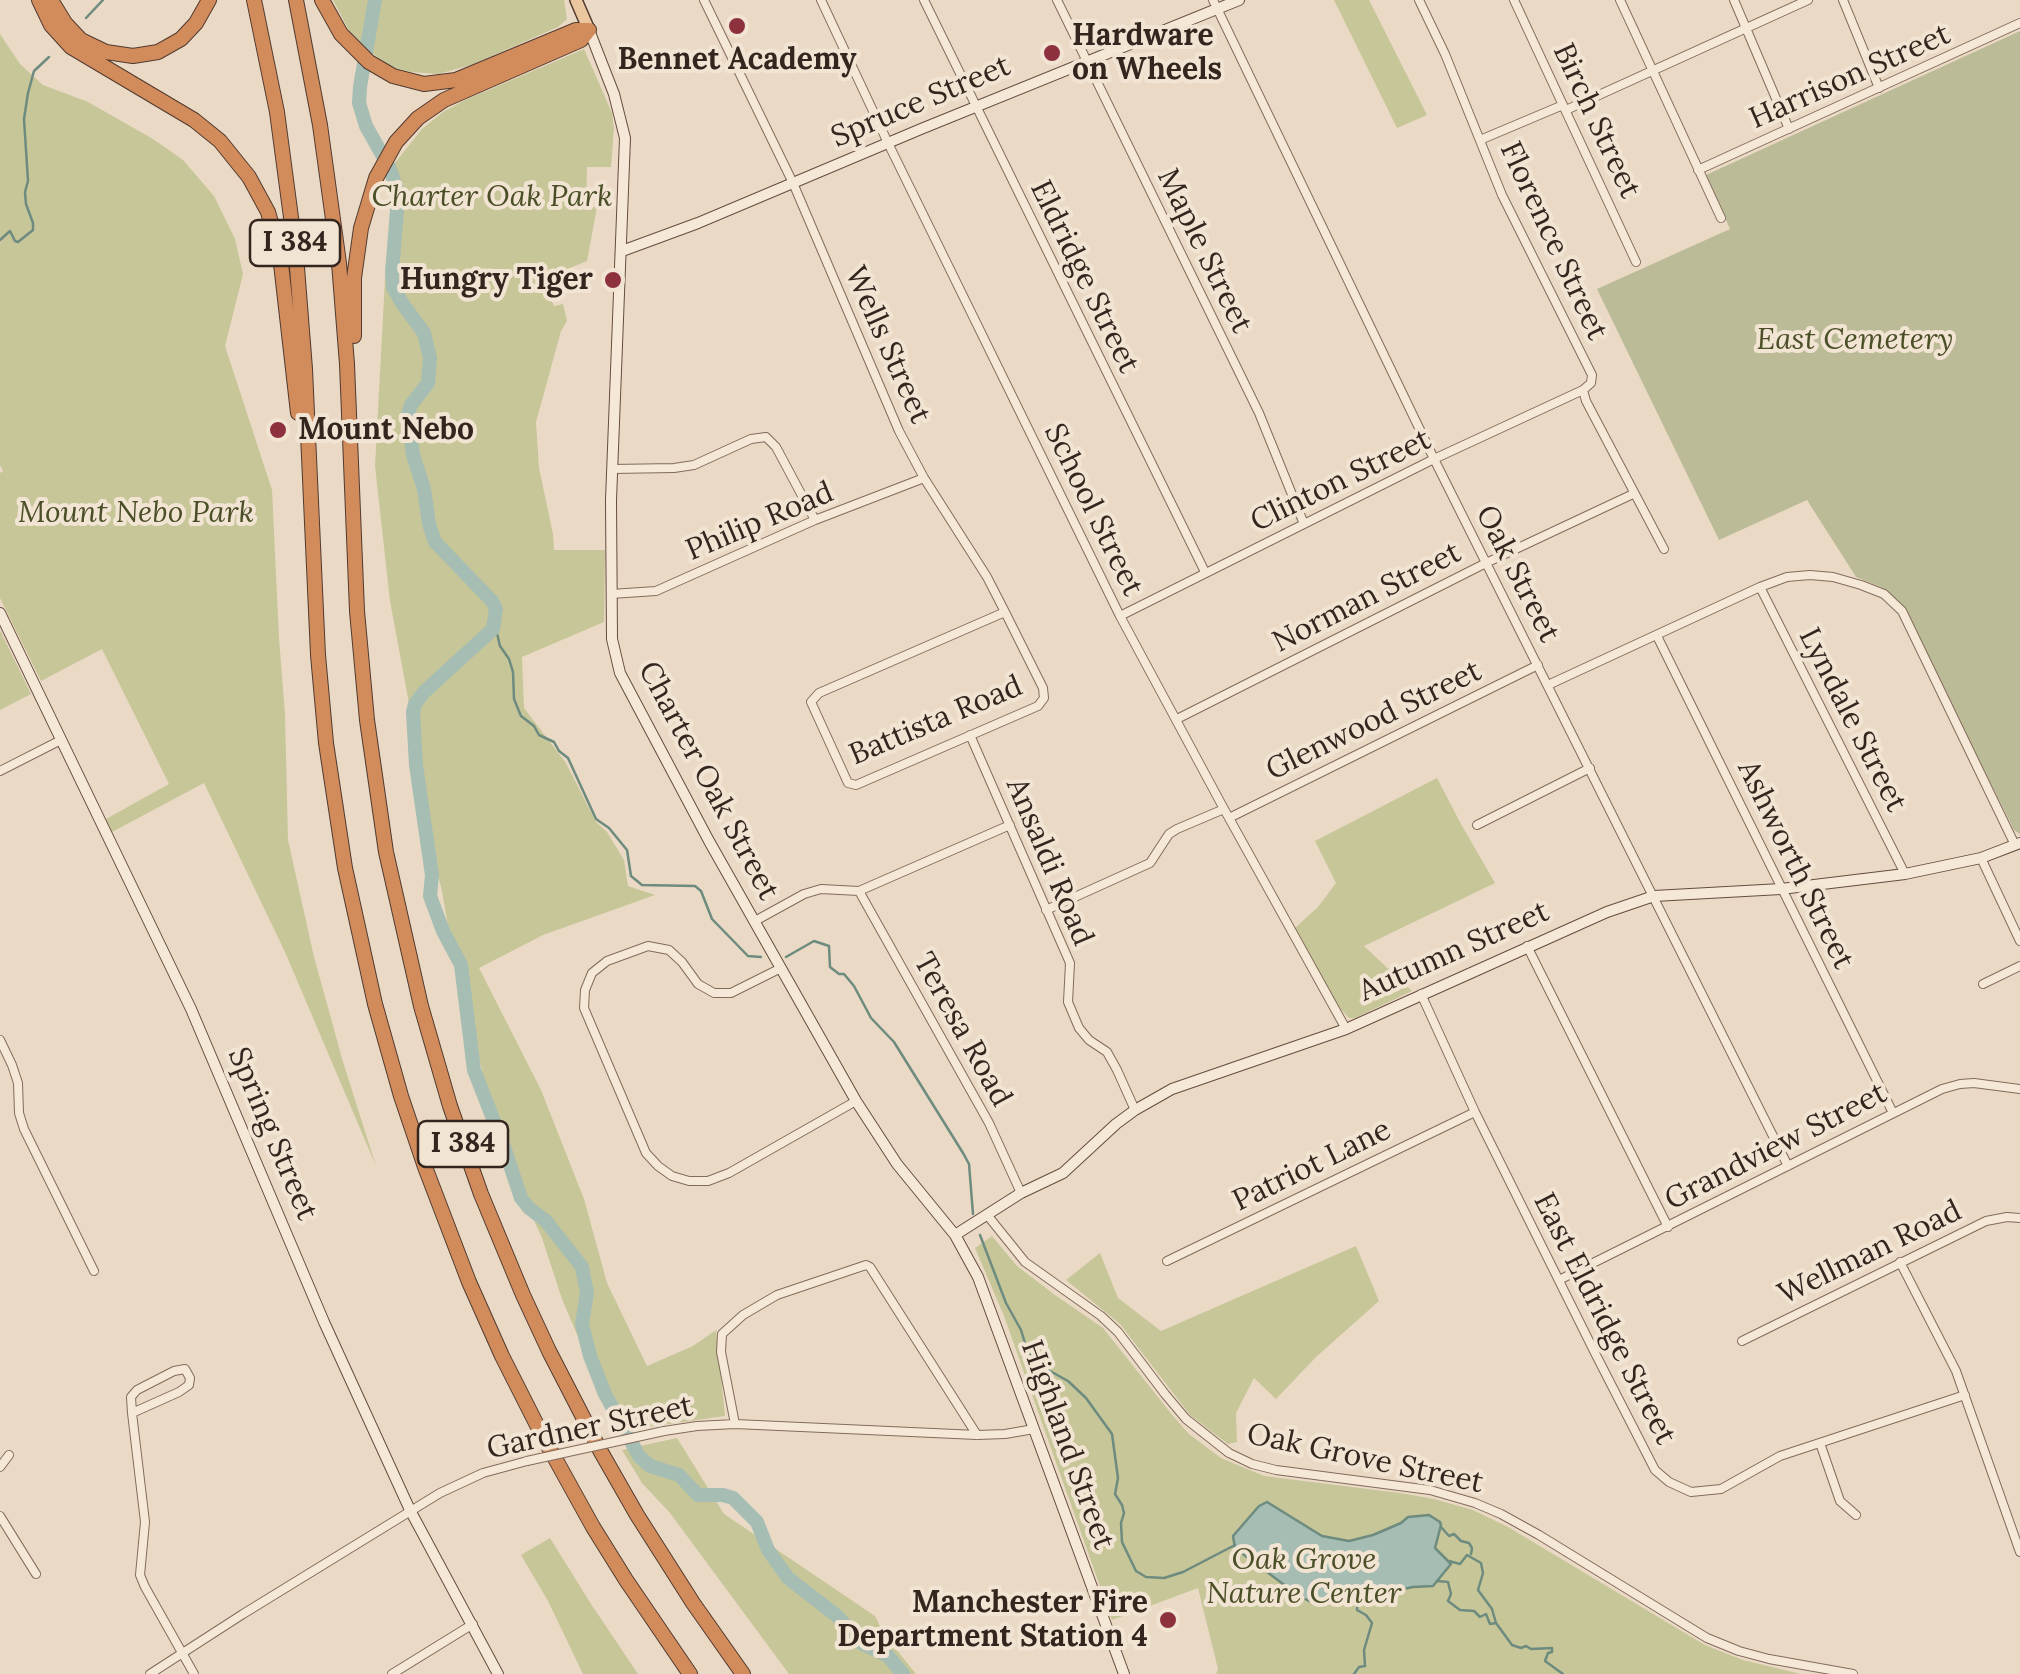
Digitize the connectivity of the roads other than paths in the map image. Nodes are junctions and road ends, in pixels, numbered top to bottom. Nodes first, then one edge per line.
1 (39, 0) edge
2 (51, 0) edge
3 (209, 0) edge
4 (254, 0) edge
5 (296, 0) edge
6 (322, 0) edge
7 (576, 0) edge
8 (704, 0) edge
9 (821, 0) edge
10 (924, 0) edge
11 (1056, 0) edge
12 (1239, 0) edge
13 (1419, 0) edge
14 (1514, 0) edge
15 (1620, 0) edge
16 (1734, 0) edge
17 (1808, 0) edge
18 (1843, 0) edge
19 (1215, 4) edge
20 (2020, 23) edge
21 (1746, 28) junction
22 (589, 30) junction
23 (1087, 60) junction
24 (1652, 70) junction
25 (1880, 88) junction
26 (975, 106) junction
27 (1564, 107) junction
28 (1789, 128) junction
29 (1480, 140) junction
30 (888, 142) junction
31 (1698, 170) junction
32 (793, 183) junction
33 (1721, 218) dead end
34 (622, 252) junction
35 (1636, 262) dead end
36 (1583, 390) junction
37 (1434, 459) junction
38 (351, 467) junction
39 (612, 469) junction
40 (924, 478) junction
41 (310, 489) junction
42 (1634, 494) junction
43 (815, 520) junction
44 (1304, 524) junction
45 (1664, 550) dead end
46 (1486, 563) junction
47 (1205, 572) junction
48 (1760, 587) junction
49 (611, 594) junction
50 (1005, 612) junction
51 (0, 614) edge
52 (1120, 616) junction
53 (1658, 636) junction
54 (1538, 665) junction
55 (1548, 685) junction
56 (1044, 698) joint
57 (1177, 719) junction
58 (970, 735) junction
59 (62, 740) junction
60 (1590, 768) junction
61 (0, 771) edge
62 (1224, 808) junction
63 (1229, 818) junction
64 (1477, 825) dead end
65 (1010, 826) junction
66 (2017, 844) edge
67 (1981, 858) junction
68 (1905, 874) junction
69 (1781, 888) junction
70 (859, 891) junction
71 (1654, 896) junction
72 (1046, 910) junction
73 (754, 921) junction
74 (2020, 941) edge
75 (1527, 946) junction
76 (2020, 966) edge
77 (781, 968) junction
78 (1983, 984) dead end
79 (1420, 994) junction
80 (1346, 1028) junction
81 (0, 1040) edge
82 (2020, 1089) edge
83 (856, 1102) junction
84 (1135, 1110) junction
85 (1475, 1112) junction
86 (1892, 1113) junction
87 (1788, 1166) junction
88 (1021, 1193) junction
89 (988, 1216) junction
90 (2020, 1218) edge
91 (1668, 1227) junction
92 (956, 1235) junction
93 (1168, 1262) dead end
94 (1900, 1262) junction
95 (94, 1272) dead end
96 (1558, 1280) junction
97 (1742, 1341) dead end
98 (1965, 1395) junction
99 (132, 1413) junction
100 (736, 1424) junction
101 (1034, 1429) junction
102 (978, 1434) junction
103 (1820, 1444) junction
104 (9, 1455) dead end
105 (0, 1467) edge
106 (410, 1510) junction
107 (1856, 1515) dead end
108 (0, 1516) edge
109 (2020, 1552) edge
110 (36, 1574) dead end
111 (473, 1624) junction
112 (181, 1654) junction
113 (150, 1674) edge
114 (194, 1674) edge
115 (392, 1674) edge
116 (498, 1674) edge
117 (690, 1674) edge
118 (744, 1674) edge
119 (1124, 1674) edge
120 (1853, 1674) edge

1 - 41 highway
2 - 3 highway
4 - 41 highway, I 384
5 - 38 highway, I 384
6 - 22 highway
7 - 22 main road, Charter Oak Street
8 - 32 street, Wells Street
9 - 30 street, School Street
10 - 26 street, Eldridge Street
11 - 23 street, Maple Street
12 - 19 street, Spruce Street
13 - 29 street, Florence Street
14 - 27 street, Birch Street
15 - 24 street
16 - 21 street
17 - 21 street
18 - 25 street
19 - 23 street, Spruce Street
19 - 37 street, Oak Street
20 - 25 street, Harrison Street
21 - 24 street
21 - 28 street
22 - 34 street, Charter Oak Street
22 - 38 highway
23 - 26 street, Spruce Street
23 - 44 street, Maple Street
24 - 27 street
24 - 31 street
25 - 28 street, Harrison Street
26 - 30 street, Spruce Street
26 - 47 street, Eldridge Street
27 - 29 street
27 - 35 street, Birch Street
28 - 31 street, Harrison Street
29 - 36 street, Florence Street
30 - 32 street, Spruce Street
30 - 52 street, School Street
31 - 33 street
32 - 34 street, Spruce Street
32 - 40 street, Wells Street
34 - 39 street, Charter Oak Street
36 - 37 street, Clinton Street
36 - 42 street, Florence Street
37 - 44 street, Clinton Street
37 - 46 street, Oak Street
38 - 118 highway, I 384
39 - 43 street
39 - 49 street, Charter Oak Street
40 - 43 street, Philip Road
40 - 50 street, Wells Street
41 - 117 highway, I 384
42 - 45 street, Florence Street
42 - 46 street, Norman Street
43 - 49 street, Philip Road
44 - 47 street, Clinton Street
46 - 54 street, Oak Street
46 - 57 street, Norman Street
47 - 52 street, Clinton Street
48 - 53 street
48 - 66 street
48 - 68 street, Lyndale Street
49 - 73 street, Charter Oak Street
50 - 56 street, Wells Street
50 - 58 street, Battista Road
51 - 59 street, Spring Street
52 - 57 street, School Street
53 - 55 street
53 - 69 street, Ashworth Street
54 - 55 street, Oak Street
54 - 63 street, Glenwood Street
55 - 60 street, Oak Street
56 - 58 street, Battista Road
57 - 62 street, School Street
58 - 65 street, Ansaldi Road
59 - 61 street
59 - 106 street, Spring Street
60 - 64 street
60 - 71 street, Oak Street
62 - 63 street, School Street
62 - 72 street
63 - 80 street, School Street
65 - 70 street
65 - 72 street, Ansaldi Road
66 - 67 street, Autumn Street
67 - 68 street, Autumn Street
67 - 74 street
68 - 69 street, Autumn Street
69 - 71 street, Autumn Street
69 - 86 street, Ashworth Street
70 - 73 street
70 - 88 street, Teresa Road
71 - 75 street, Autumn Street
71 - 87 street, Oak Street
72 - 84 street, Ansaldi Road
73 - 77 street, Charter Oak Street
75 - 79 street, Autumn Street
75 - 91 street
76 - 78 street
77 - 83 street, Charter Oak Street
77 - 83 street
79 - 80 street, Autumn Street
79 - 85 street, East Eldridge Street
80 - 84 street, Autumn Street
81 - 95 street
82 - 86 street, Grandview Street
83 - 92 street, Charter Oak Street
84 - 88 street, Autumn Street
85 - 93 street, Patriot Lane
85 - 96 street, East Eldridge Street
86 - 87 street, Grandview Street
87 - 91 street, Grandview Street
88 - 89 street, Autumn Street
89 - 92 street, Autumn Street
89 - 120 street, Oak Grove Street
90 - 94 street, Wellman Road
91 - 96 street, Grandview Street
92 - 101 street, Highland Street
94 - 97 street, Wellman Road
94 - 98 street
96 - 103 street, East Eldridge Street
98 - 103 street, East Eldridge Street
98 - 109 street
99 - 99 street
99 - 112 street
100 - 102 street, Gardner Street
100 - 102 street
100 - 106 street, Gardner Street, bridge
101 - 102 street, Gardner Street
101 - 119 street, Highland Street
103 - 107 street
104 - 105 street
106 - 111 street, Spring Street
106 - 112 street, Gardner Street
108 - 110 street
111 - 115 street
111 - 116 street, Spring Street
112 - 113 street, Gardner Street
112 - 114 street

